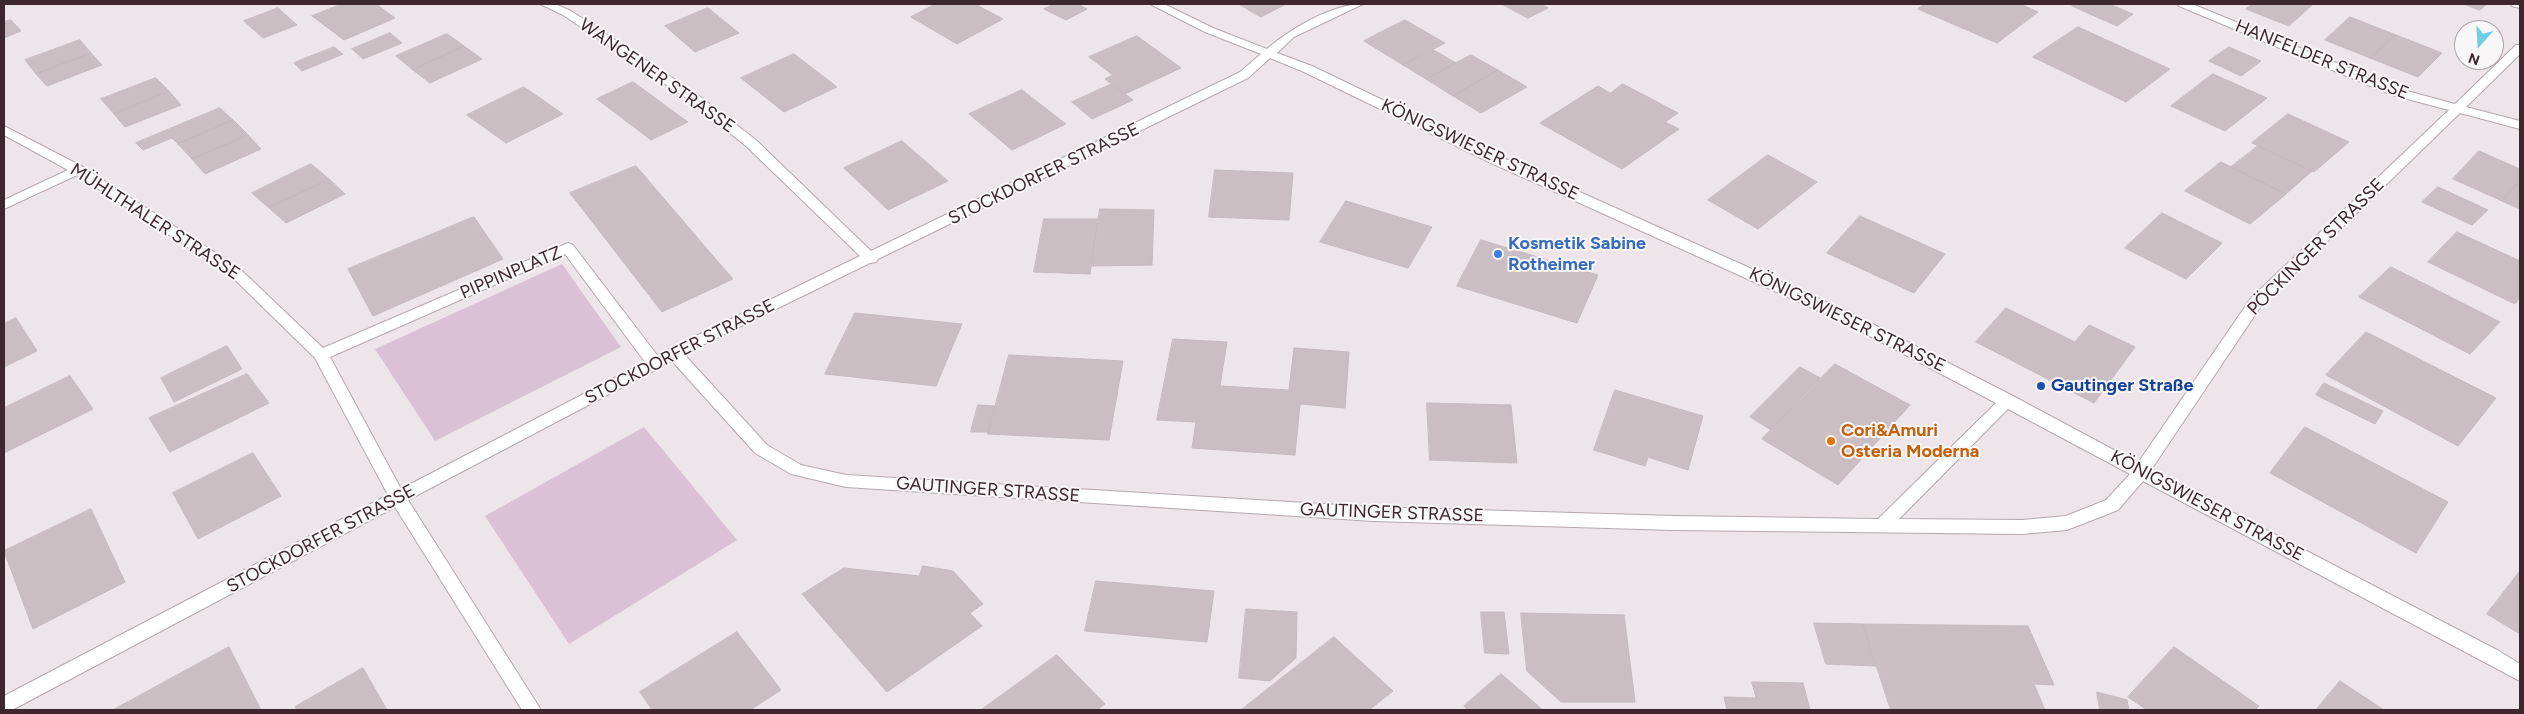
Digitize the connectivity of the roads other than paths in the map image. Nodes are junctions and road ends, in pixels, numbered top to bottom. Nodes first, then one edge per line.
1 (546, 4) edge
2 (1156, 4) edge
3 (1357, 4) edge
4 (2183, 4) edge
5 (2516, 4) edge
6 (2520, 5) edge
7 (2520, 48) edge
8 (1268, 55) junction
9 (2458, 108) junction
10 (2520, 125) edge
11 (4, 130) edge
12 (78, 170) junction
13 (4, 204) edge
14 (871, 259) junction
15 (674, 353) junction
16 (321, 355) junction
17 (655, 364) junction
18 (2008, 400) junction
19 (2141, 472) junction
20 (398, 498) junction
21 (1882, 525) junction
22 (2520, 673) edge
23 (4, 705) edge
24 (532, 710) edge

1 - 14 street, WANGENER STRASSE
2 - 8 street, KÖNIGSWIESER STRASSE
3 - 8 street, STOCKDORFER STRASSE
4 - 9 street, HANFELDER STRASSE
5 - 6 street
7 - 9 street, PÖCKINGER STRASSE
8 - 14 street, STOCKDORFER STRASSE
8 - 18 street, KÖNIGSWIESER STRASSE
9 - 10 street, HANFELDER STRASSE
9 - 19 street, PÖCKINGER STRASSE
11 - 12 street, MÜHLTHALER STRASSE
12 - 13 street
12 - 16 street, MÜHLTHALER STRASSE
14 - 15 street, STOCKDORFER STRASSE
15 - 17 street, STOCKDORFER STRASSE
15 - 21 street, GAUTINGER STRASSE
16 - 17 street, PIPPINPLATZ
16 - 20 street, MÜHLTHALER STRASSE
17 - 20 street, STOCKDORFER STRASSE
18 - 19 street, KÖNIGSWIESER STRASSE
18 - 21 street
19 - 21 street, GAUTINGER STRASSE
19 - 22 street, KÖNIGSWIESER STRASSE
20 - 23 street, STOCKDORFER STRASSE
20 - 24 street, MÜHLTHALER STRASSE

